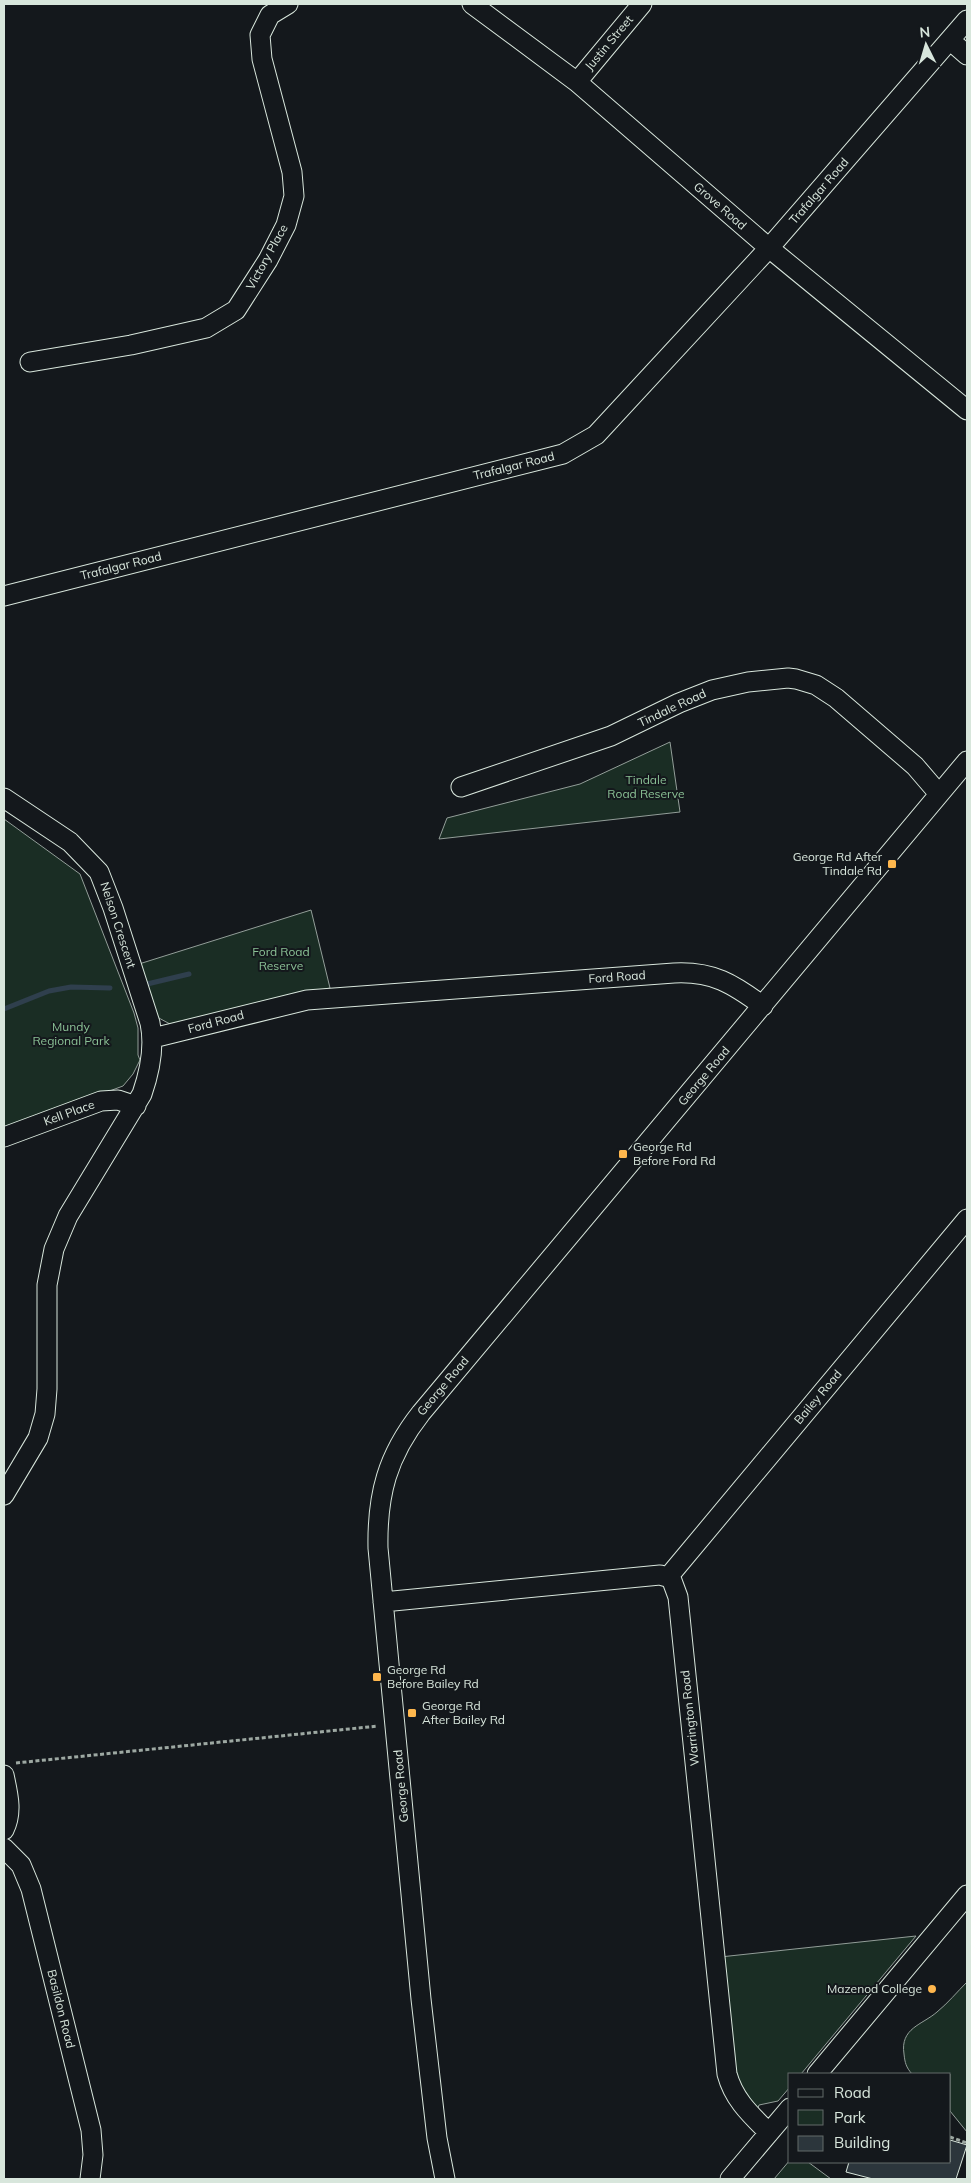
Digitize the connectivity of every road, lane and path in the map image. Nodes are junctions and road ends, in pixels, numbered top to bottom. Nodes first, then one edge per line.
1 (288, 4) edge
2 (472, 4) edge
3 (642, 4) edge
4 (967, 20) edge
5 (951, 41) junction
6 (967, 54) edge
7 (577, 82) junction
8 (769, 248) junction
9 (30, 362) dead end
10 (967, 410) edge
11 (4, 596) edge
12 (967, 761) edge
13 (461, 787) dead end
14 (939, 794) junction
15 (4, 798) edge
16 (763, 1006) junction
17 (152, 1038) junction
18 (136, 1106) junction
19 (4, 1136) edge
20 (967, 1219) edge
21 (4, 1496) edge
22 (669, 1576) junction
23 (383, 1602) junction
24 (386, 1726) dead end
25 (7, 1769) edge
26 (4, 1830) edge
27 (4, 1848) edge
28 (967, 1895) edge
29 (818, 2073) edge
30 (788, 2110) edge
31 (769, 2133) junction
32 (951, 2137) edge
33 (967, 2143) edge
34 (90, 2179) edge
35 (445, 2179) edge
36 (730, 2179) edge

1 - 9 street, Victory Place
2 - 7 street, Grove Road
3 - 7 street, Justin Street
4 - 5 street, Trafalgar Road
5 - 6 street
5 - 8 street, Trafalgar Road
7 - 8 street, Grove Road
8 - 10 street, Grove Road
8 - 11 street, Trafalgar Road
12 - 14 street, George Road
13 - 14 street, Tindale Road
14 - 16 street, George Road
15 - 17 street, Nelson Crescent
16 - 17 street, Ford Road
16 - 23 street, George Road
17 - 18 street
18 - 19 street, Kell Place
18 - 21 street
20 - 22 street, Bailey Road
22 - 23 street
22 - 31 street, Warrington Road
23 - 35 street, George Road
24 - 25 path
25 - 26 street
27 - 34 street, Basildon Road
28 - 29 street
30 - 31 street
31 - 36 street
32 - 33 path

